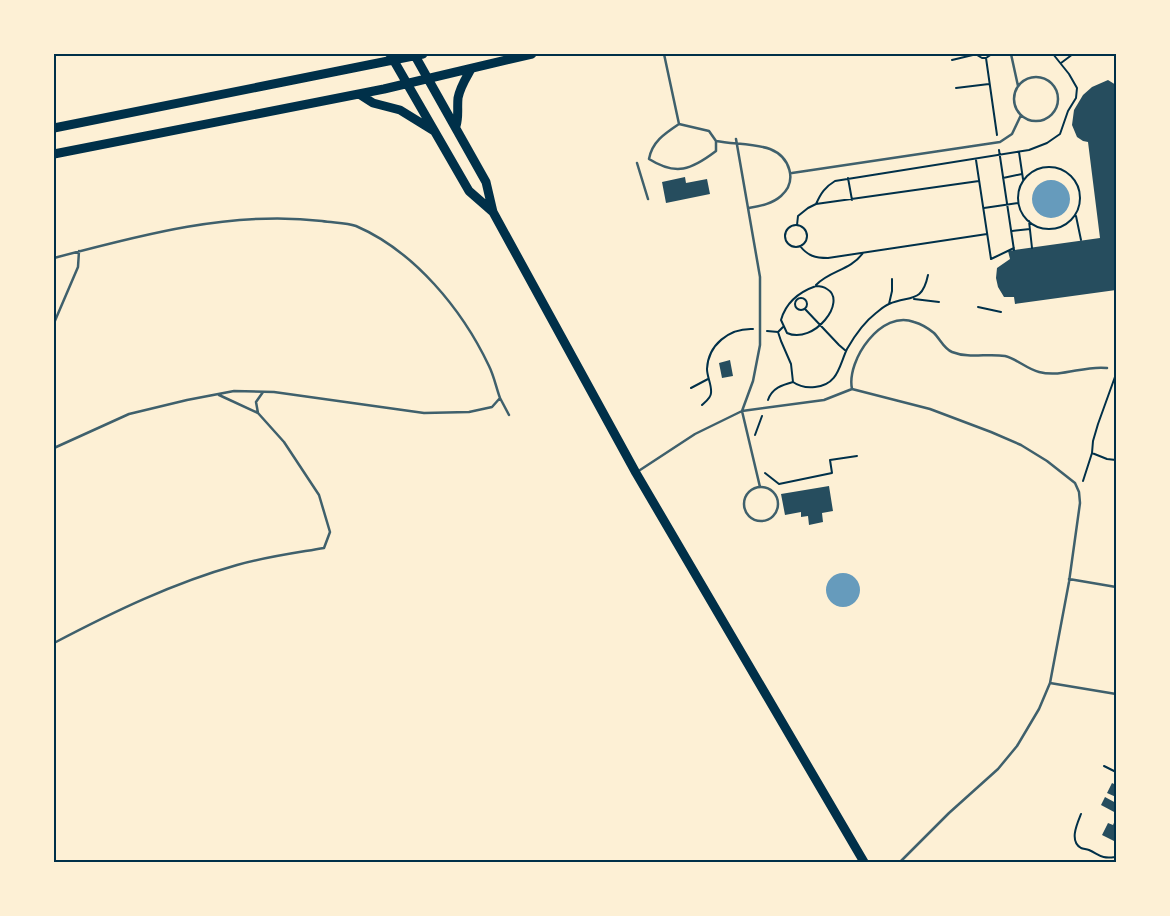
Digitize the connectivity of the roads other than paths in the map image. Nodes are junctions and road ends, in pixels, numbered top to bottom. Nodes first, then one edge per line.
1 (417, 54) edge
2 (532, 54) edge
3 (664, 54) edge
4 (1011, 54) edge
5 (392, 57) edge
6 (472, 69) junction
7 (428, 79) junction
8 (408, 83) junction
9 (1018, 86) junction
10 (359, 94) junction
11 (1021, 116) junction
12 (679, 124) junction
13 (456, 126) junction
14 (54, 128) edge
15 (435, 132) junction
16 (736, 139) dead end
17 (716, 142) junction
18 (736, 145) junction
19 (54, 154) edge
20 (637, 163) dead end
21 (792, 173) junction
22 (648, 200) dead end
23 (749, 208) junction
24 (493, 212) junction
25 (79, 251) junction
26 (54, 258) edge
27 (54, 323) edge
28 (1107, 368) dead end
29 (852, 389) junction
30 (264, 392) junction
31 (218, 394) junction
32 (500, 398) junction
33 (742, 411) junction
34 (258, 413) junction
35 (510, 415) dead end
36 (54, 448) edge
37 (636, 473) junction
38 (760, 487) junction
39 (1070, 579) junction
40 (1116, 587) edge
41 (54, 643) edge
42 (1050, 683) junction
43 (1116, 694) edge
44 (864, 862) edge
45 (900, 862) edge

1 - 5 main road
1 - 7 main road
2 - 6 main road
3 - 12 lane
4 - 9 lane
5 - 8 main road
5 - 14 main road
6 - 7 main road
6 - 13 main road
7 - 8 main road
7 - 13 main road
8 - 10 main road
8 - 15 main road
9 - 11 lane
9 - 11 lane
10 - 15 main road
10 - 19 main road
11 - 21 lane
12 - 17 lane
12 - 17 lane
13 - 24 main road
15 - 24 main road
16 - 18 lane
17 - 18 lane
18 - 21 lane
18 - 23 lane
20 - 22 lane
21 - 23 lane
23 - 33 lane
24 - 37 main road
25 - 26 lane
25 - 27 lane
25 - 32 lane
28 - 29 lane
29 - 33 lane
29 - 39 lane
30 - 31 lane
30 - 32 lane
30 - 34 lane
31 - 34 lane
31 - 36 lane
32 - 35 lane
33 - 37 lane
33 - 38 lane
34 - 41 lane
37 - 44 main road
38 - 38 lane
39 - 40 lane
39 - 42 lane
42 - 43 lane
42 - 45 lane

